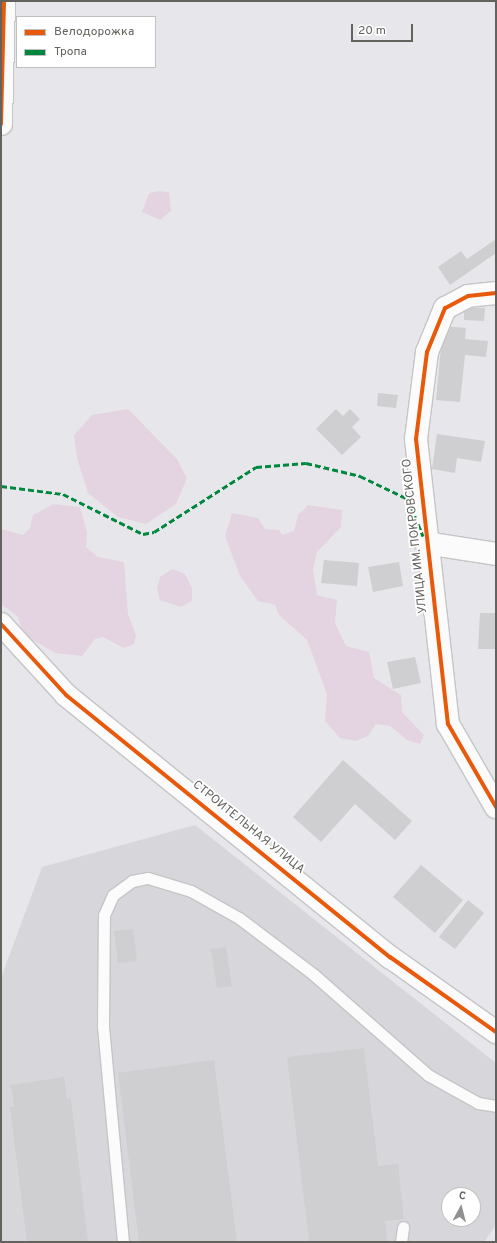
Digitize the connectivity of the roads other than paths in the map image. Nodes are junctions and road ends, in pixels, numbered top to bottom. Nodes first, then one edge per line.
1 (4, 1) edge
2 (1, 124) edge
3 (496, 293) edge
4 (426, 543) junction
5 (496, 554) edge
6 (1, 624) edge
7 (496, 807) edge
8 (496, 1032) edge
9 (496, 1106) edge
10 (403, 1227) dead end
11 (123, 1242) edge
12 (401, 1242) edge

1 - 2 street
3 - 4 street, УЛИЦА ИМ. ПОКРОВСКОГО
4 - 5 street
4 - 7 street, УЛИЦА ИМ. ПОКРОВСКОГО
6 - 8 street, СТРОИТЕЛЬНАЯ УЛИЦА
9 - 11 lane
10 - 12 lane

